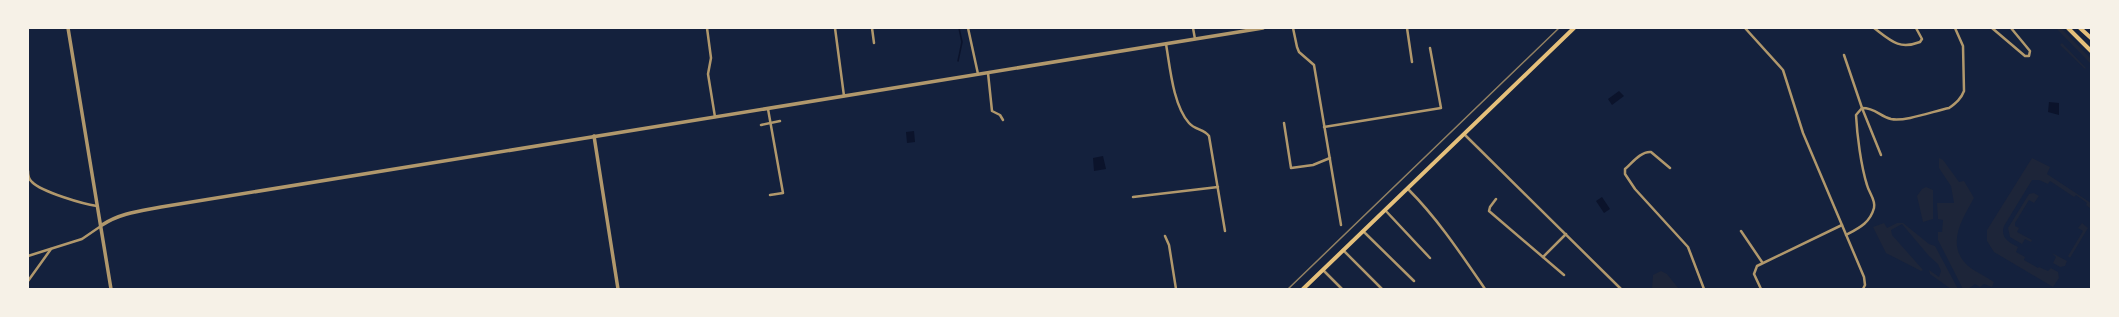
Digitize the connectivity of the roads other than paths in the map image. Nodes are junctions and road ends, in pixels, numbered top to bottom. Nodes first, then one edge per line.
1 (68, 28) edge
2 (707, 28) edge
3 (835, 28) edge
4 (872, 28) edge
5 (968, 28) edge
6 (1193, 28) edge
7 (1263, 28) edge
8 (1293, 28) edge
9 (1407, 28) edge
10 (1574, 28) edge
11 (1745, 28) edge
12 (1874, 28) edge
13 (1916, 28) edge
14 (1955, 28) edge
15 (1992, 28) edge
16 (2011, 28) edge
17 (2068, 28) edge
18 (2080, 28) edge
19 (2091, 38) edge
20 (1195, 39) junction
21 (874, 43) dead end
22 (1166, 44) junction
23 (1430, 48) dead end
24 (2091, 51) edge
25 (1844, 55) dead end
26 (1412, 62) dead end
27 (988, 72) junction
28 (978, 74) junction
29 (844, 96) junction
30 (768, 108) junction
31 (1862, 108) junction
32 (715, 117) junction
33 (1003, 120) dead end
34 (780, 121) dead end
35 (770, 122) junction
36 (1284, 123) dead end
37 (762, 125) dead end
38 (1324, 127) junction
39 (1465, 135) junction
40 (594, 136) junction
41 (1881, 156) dead end
42 (1330, 158) junction
43 (1670, 168) dead end
44 (28, 171) edge
45 (1218, 187) junction
46 (1408, 189) junction
47 (770, 195) dead end
48 (1133, 197) dead end
49 (1496, 199) dead end
50 (97, 206) junction
51 (1385, 210) junction
52 (102, 225) junction
53 (1341, 225) dead end
54 (1842, 225) junction
55 (1225, 231) dead end
56 (1741, 231) dead end
57 (1363, 232) junction
58 (1566, 234) junction
59 (1846, 235) junction
60 (1165, 236) dead end
61 (51, 249) junction
62 (1343, 250) junction
63 (28, 256) edge
64 (1543, 257) junction
65 (1430, 258) dead end
66 (1762, 262) junction
67 (1323, 270) junction
68 (1564, 275) dead end
69 (28, 281) edge
70 (1414, 281) dead end
71 (111, 289) edge
72 (618, 289) edge
73 (1176, 289) edge
74 (1303, 289) edge
75 (1342, 289) edge
76 (1382, 289) edge
77 (1484, 289) edge
78 (1621, 289) edge
79 (1704, 289) edge
80 (1761, 289) edge
81 (1863, 289) edge

1 - 50 street
2 - 32 street
3 - 29 street
4 - 21 street
5 - 28 street
6 - 20 street
7 - 20 street
8 - 38 street
9 - 26 street
10 - 39 main road
11 - 54 street
12 - 13 street
14 - 31 street
15 - 16 street
17 - 24 main road
18 - 19 main road
20 - 22 street
22 - 27 street
22 - 45 street
23 - 38 street
25 - 31 street
27 - 28 street
27 - 33 street
28 - 29 street
29 - 30 street
30 - 32 street
30 - 35 street
31 - 41 street
31 - 59 street
32 - 40 street
34 - 35 street
35 - 37 street
35 - 47 street
36 - 42 street
38 - 42 street
39 - 46 main road
39 - 58 street
40 - 52 street
40 - 72 street
42 - 53 street
43 - 79 street
44 - 50 street
45 - 48 street
45 - 55 street
46 - 51 main road
46 - 77 street
49 - 64 street
50 - 52 street
51 - 57 main road
51 - 65 street
52 - 61 street
52 - 71 street
54 - 59 street
54 - 66 street
56 - 66 street
57 - 62 main road
57 - 70 street
58 - 64 street
58 - 78 street
59 - 81 street
60 - 73 street
61 - 63 street
61 - 69 street
62 - 67 main road
62 - 76 street
64 - 68 street
66 - 80 street
67 - 74 main road
67 - 75 street

